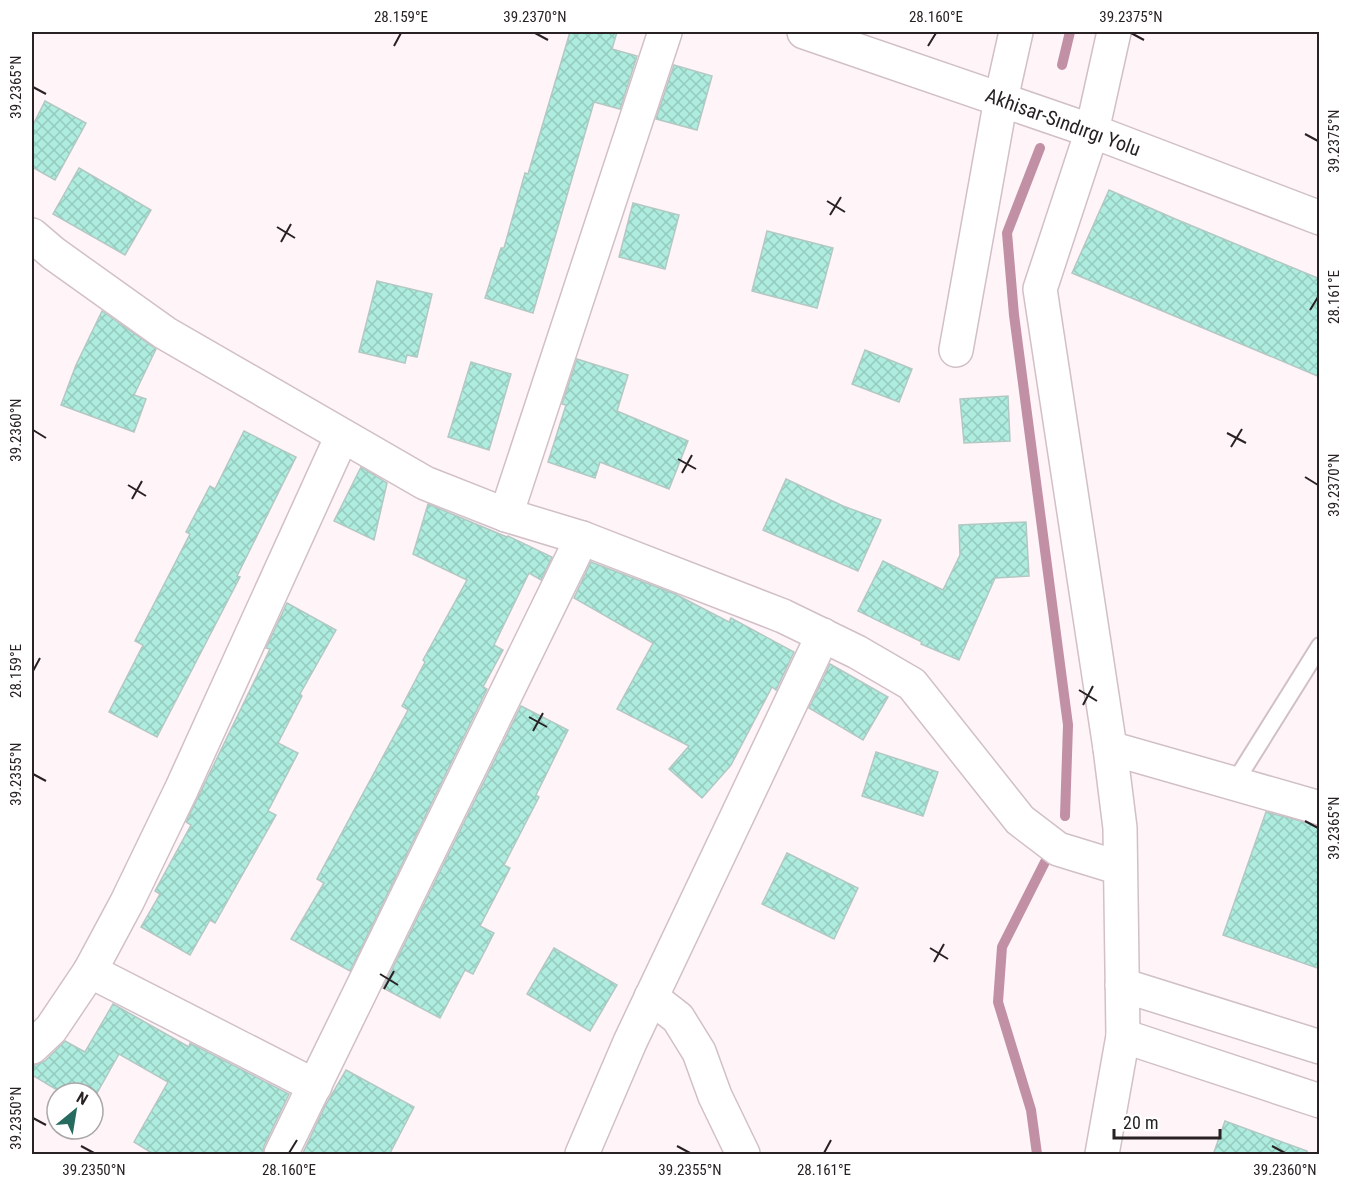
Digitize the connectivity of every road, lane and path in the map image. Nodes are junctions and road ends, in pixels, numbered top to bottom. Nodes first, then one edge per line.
1 (665, 32) edge
2 (804, 32) edge
3 (1016, 32) edge
4 (1114, 32) edge
5 (1001, 99) junction
6 (1092, 131) junction
7 (1320, 218) edge
8 (32, 235) edge
9 (956, 350) dead end
10 (342, 436) junction
11 (506, 515) junction
12 (582, 538) junction
13 (823, 635) junction
14 (1320, 646) edge
15 (1110, 748) junction
16 (1236, 782) junction
17 (1320, 808) edge
18 (1120, 868) junction
19 (90, 971) junction
20 (1122, 985) junction
21 (651, 997) junction
22 (1123, 1036) junction
23 (32, 1047) edge
24 (1320, 1047) edge
25 (315, 1086) junction
26 (1320, 1101) edge
27 (281, 1155) edge
28 (582, 1155) edge
29 (743, 1155) edge
30 (1102, 1155) edge

1 - 11 street
2 - 5 street, Akhisar-Sındırgı Yolu
3 - 5 street
4 - 6 street
5 - 6 street, Akhisar-Sındırgı Yolu
5 - 9 street
6 - 7 street, Akhisar-Sındırgı Yolu
6 - 15 street
8 - 10 street
10 - 11 street
10 - 19 street
11 - 12 street
12 - 13 street
12 - 25 street
13 - 18 street
13 - 21 street
14 - 16 lane
15 - 16 street
15 - 18 street
16 - 17 street
18 - 20 street
19 - 23 street
19 - 25 street
20 - 22 street
20 - 24 street
21 - 28 street
21 - 29 street
22 - 26 street
22 - 30 street
25 - 27 street

